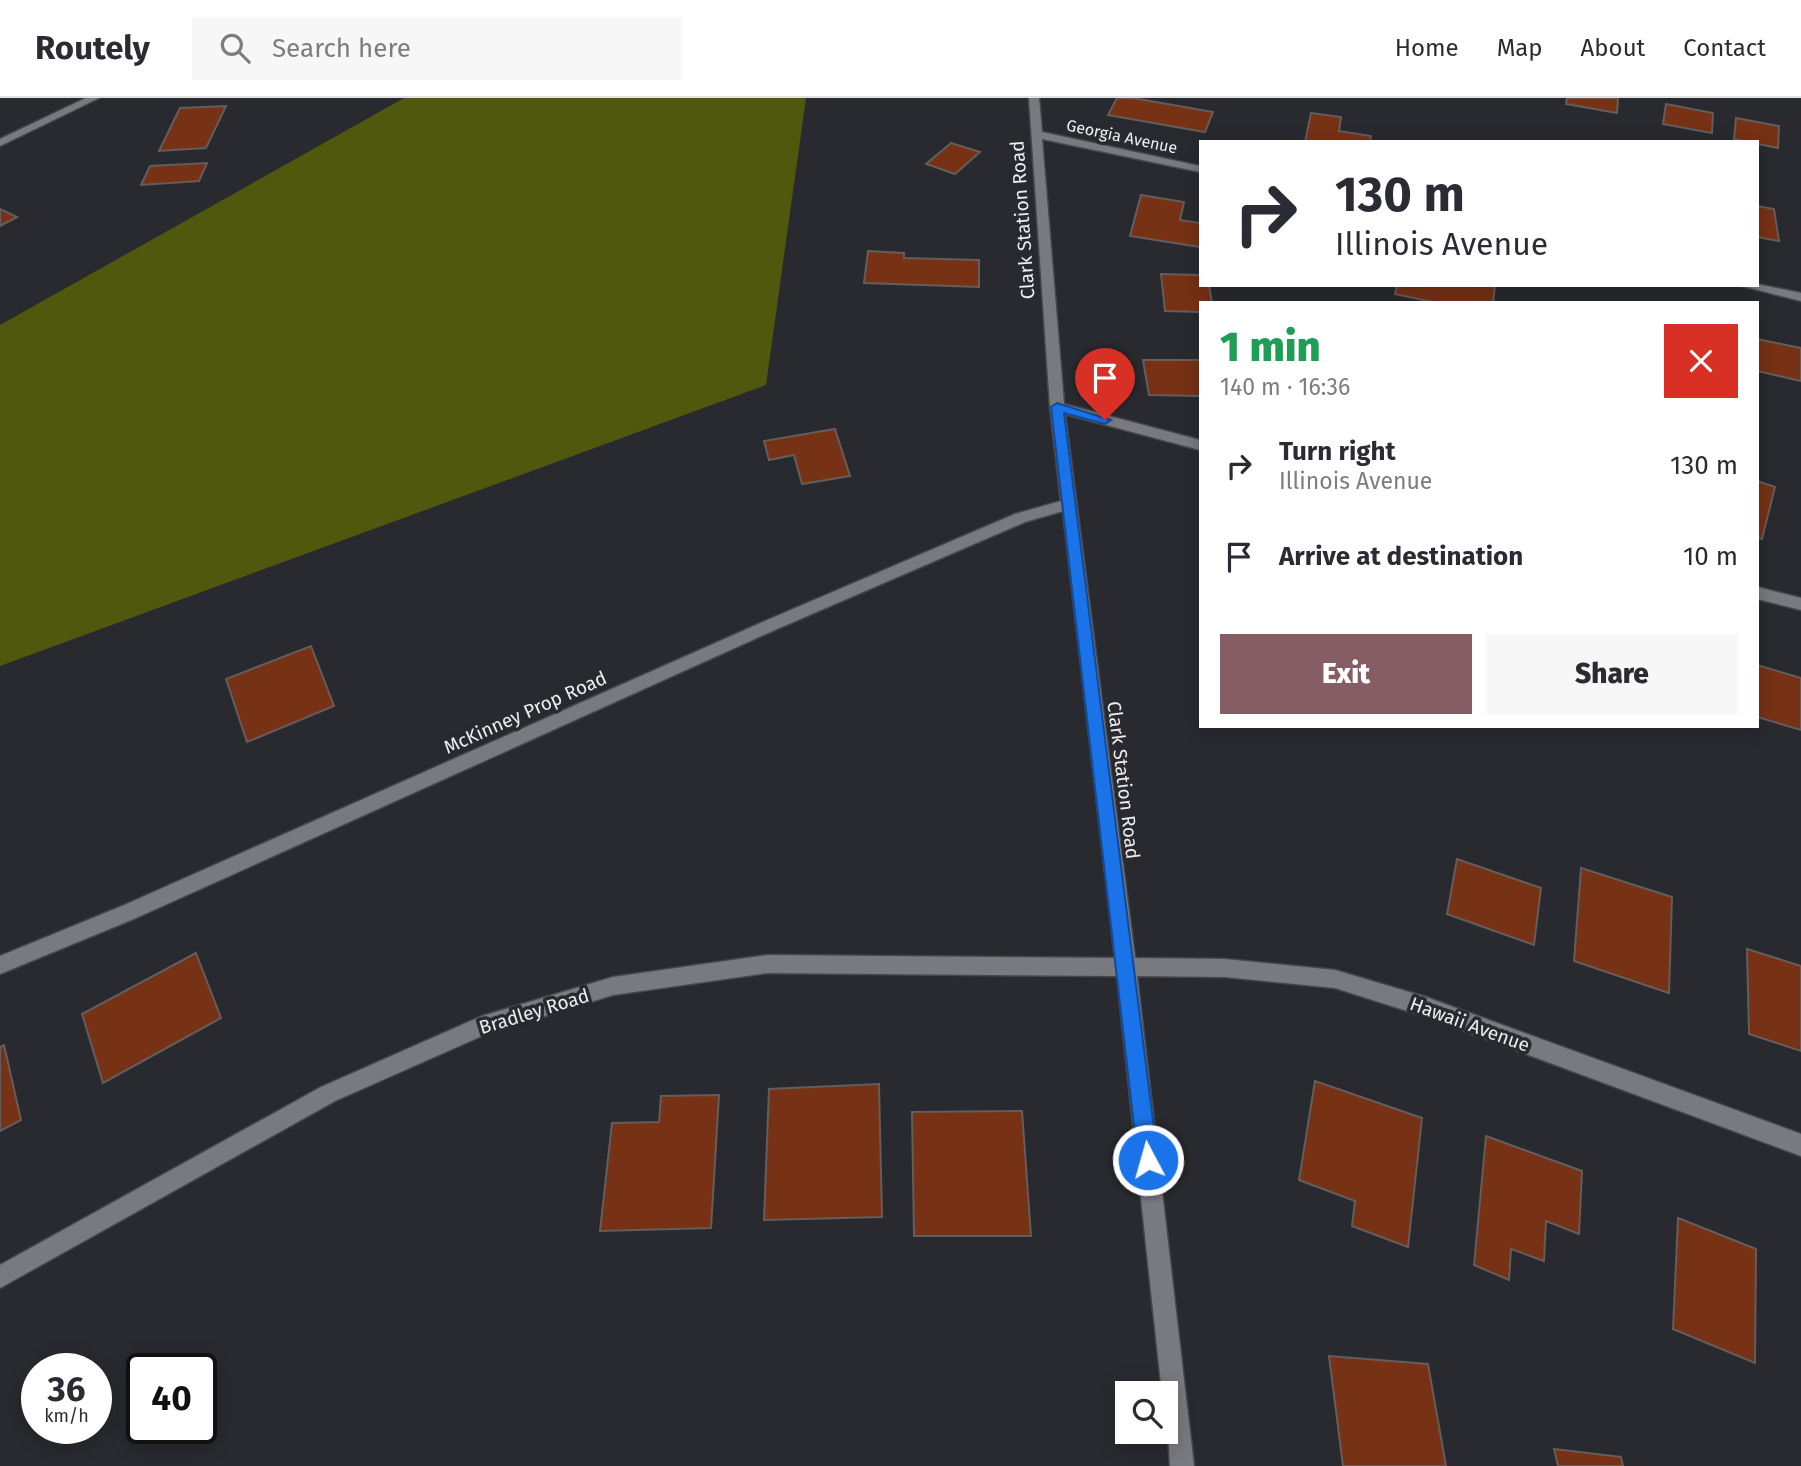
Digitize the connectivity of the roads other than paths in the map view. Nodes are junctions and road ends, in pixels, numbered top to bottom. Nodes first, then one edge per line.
1 (94, 98) edge
2 (1034, 98) edge
3 (1037, 134) junction
4 (2, 140) edge
5 (1199, 169) edge
6 (1754, 287) edge
7 (1801, 297) edge
8 (1057, 407) junction
9 (1199, 445) edge
10 (1069, 504) junction
11 (1759, 594) edge
12 (1801, 604) edge
13 (0, 965) edge
14 (1126, 966) junction
15 (1801, 1145) edge
16 (0, 1277) edge
17 (1182, 1466) edge

1 - 4 street
2 - 3 street, Clark Station Road
3 - 5 street, Georgia Avenue
3 - 8 street, Clark Station Road
6 - 7 street
8 - 9 street
8 - 10 street, Clark Station Road
10 - 13 street, McKinney Prop Road
10 - 14 street, Clark Station Road
11 - 12 street
14 - 15 street, Hawaii Avenue
14 - 16 street, Bradley Road
14 - 17 street, Clark Station Road

